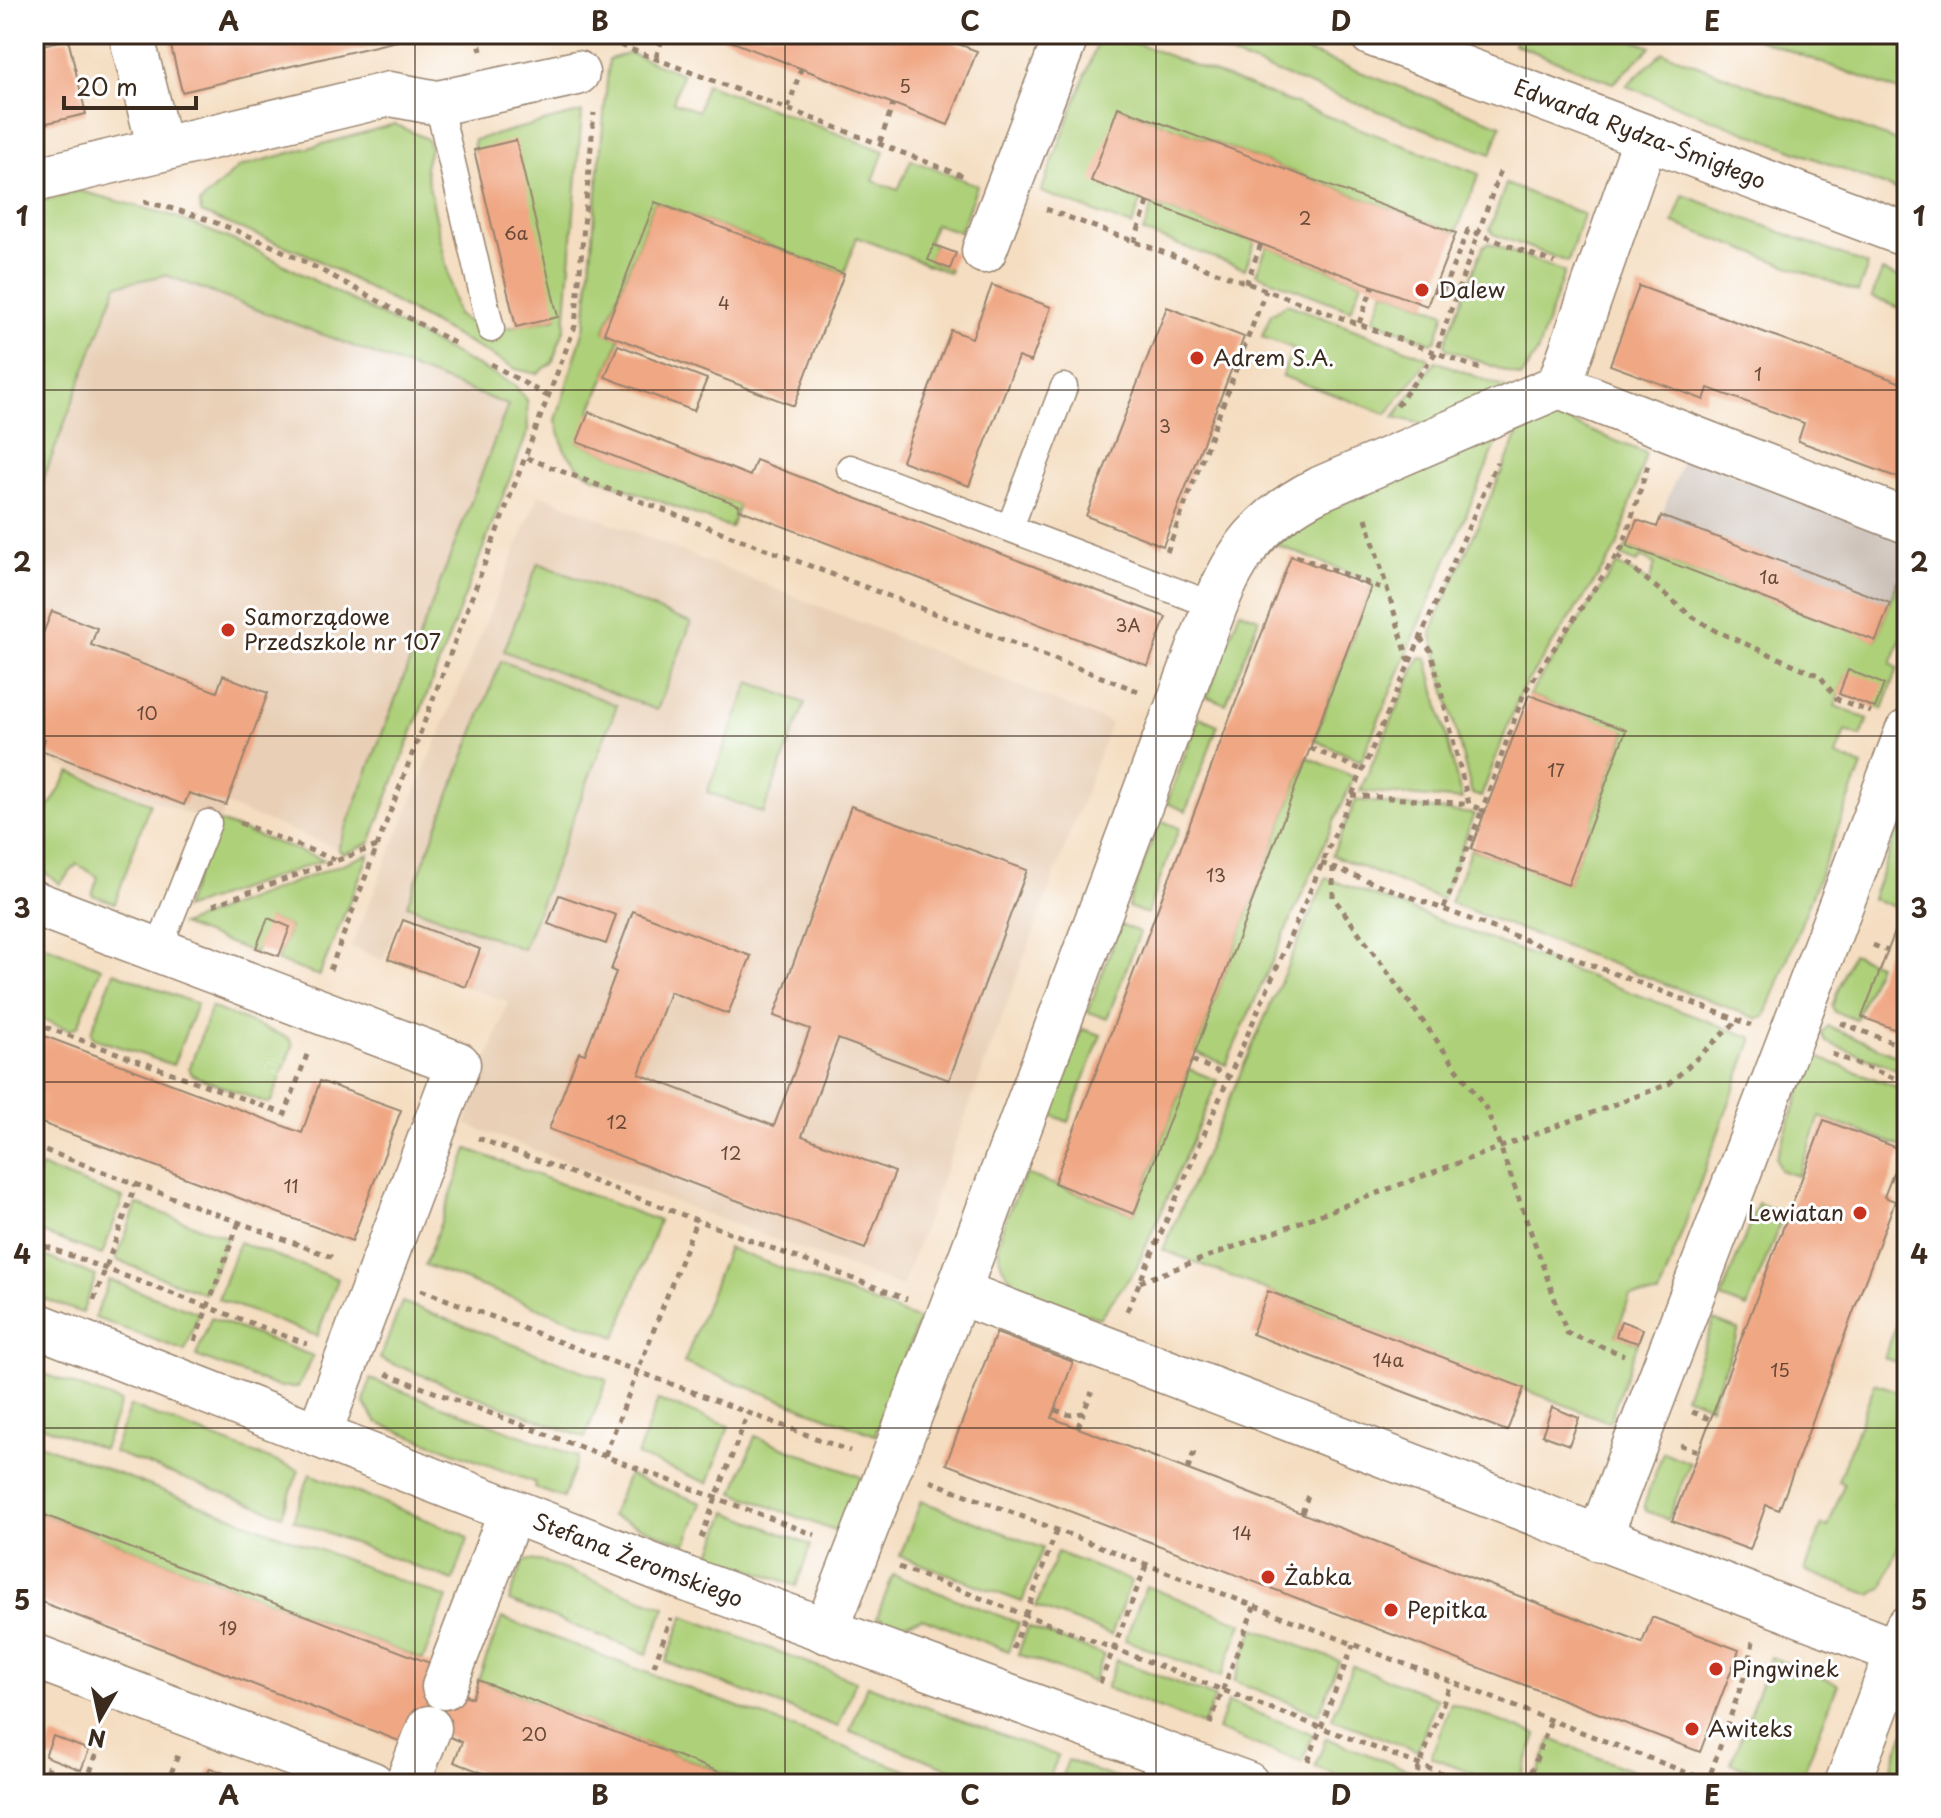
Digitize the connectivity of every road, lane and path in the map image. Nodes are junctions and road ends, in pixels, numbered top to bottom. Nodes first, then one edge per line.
1 (131, 34) edge
2 (664, 34) edge
3 (1067, 34) edge
4 (1372, 34) edge
5 (606, 41) dead end
6 (656, 57) junction
7 (801, 69) dead end
8 (584, 86) joint
9 (438, 103) junction
10 (893, 104) dead end
11 (788, 108) junction
12 (1646, 137) junction
13 (880, 142) junction
14 (160, 149) junction
15 (1501, 169) dead end
16 (970, 179) dead end
17 (34, 180) edge
18 (140, 201) dead end
19 (1148, 202) dead end
20 (1032, 204) dead end
21 (1479, 234) junction
22 (1907, 235) edge
23 (1134, 242) junction
24 (1261, 244) dead end
25 (984, 251) dead end
26 (1558, 265) dead end
27 (1246, 284) junction
28 (1373, 286) dead end
29 (1266, 290) junction
30 (1433, 290) dead end
31 (1359, 323) junction
32 (491, 329) dead end
33 (1436, 352) junction
34 (471, 353) dead end
35 (484, 360) dead end
36 (1433, 360) dead end
37 (1492, 374) dead end
38 (1559, 386) junction
39 (1064, 387) dead end
40 (549, 397) junction
41 (527, 457) junction
42 (1498, 459) dead end
43 (1649, 462) dead end
44 (850, 468) dead end
45 (1361, 504) dead end
46 (1907, 521) edge
47 (1010, 527) junction
48 (1295, 555) dead end
49 (1617, 556) junction
50 (1156, 583) junction
51 (1385, 590) junction
52 (1215, 606) junction
53 (1420, 638) junction
54 (1409, 663) junction
55 (1139, 691) dead end
56 (1895, 724) edge
57 (1310, 748) dead end
58 (1362, 770) junction
59 (1351, 795) junction
60 (1469, 804) junction
61 (1484, 811) junction
62 (217, 820) joint
63 (378, 846) junction
64 (337, 860) junction
65 (1321, 863) junction
66 (1333, 867) junction
67 (34, 903) edge
68 (1444, 908) junction
69 (163, 937) junction
70 (327, 978) dead end
71 (1738, 1020) junction
72 (34, 1023) edge
73 (1761, 1029) dead end
74 (1860, 1030) dead end
75 (1907, 1048) edge
76 (1825, 1051) dead end
77 (322, 1057) dead end
78 (1192, 1060) dead end
79 (1228, 1076) junction
80 (1907, 1083) edge
81 (474, 1136) dead end
82 (1502, 1146) junction
83 (37, 1147) edge
84 (34, 1164) edge
85 (136, 1184) junction
86 (697, 1219) junction
87 (239, 1222) junction
88 (34, 1242) edge
89 (339, 1260) dead end
90 (105, 1269) junction
91 (1139, 1282) junction
92 (417, 1288) dead end
93 (958, 1292) junction
94 (909, 1300) dead end
95 (92, 1304) dead end
96 (208, 1307) junction
97 (34, 1324) edge
98 (1121, 1324) dead end
99 (317, 1348) dead end
100 (190, 1355) dead end
101 (1664, 1370) junction
102 (380, 1371) dead end
103 (637, 1371) junction
104 (1055, 1410) dead end
105 (748, 1413) junction
106 (1083, 1413) dead end
107 (1070, 1415) dead end
108 (1078, 1427) dead end
109 (319, 1434) junction
110 (1195, 1449) dead end
111 (851, 1451) dead end
112 (605, 1455) junction
113 (1188, 1469) dead end
114 (928, 1480) dead end
115 (1308, 1495) dead end
116 (717, 1497) junction
117 (511, 1512) junction
118 (1302, 1513) dead end
119 (1056, 1532) junction
120 (821, 1537) dead end
121 (1599, 1539) junction
122 (697, 1550) dead end
123 (892, 1564) dead end
124 (1146, 1566) junction
125 (676, 1605) dead end
126 (1254, 1607) junction
127 (1026, 1615) junction
128 (826, 1631) junction
129 (1753, 1639) dead end
130 (1902, 1640) edge
131 (1353, 1645) junction
132 (1114, 1648) junction
133 (1013, 1649) dead end
134 (34, 1656) edge
135 (654, 1666) dead end
136 (1451, 1682) junction
137 (1100, 1683) dead end
138 (444, 1687) dead end
139 (121, 1688) junction
140 (1223, 1690) junction
141 (1551, 1720) junction
142 (1210, 1724) dead end
143 (1321, 1727) junction
144 (429, 1728) dead end
145 (1308, 1761) dead end
146 (34, 1763) edge
147 (1420, 1765) junction
148 (170, 1777) dead end
149 (1706, 1782) edge
150 (87, 1784) edge
151 (167, 1784) edge
152 (372, 1784) edge
153 (407, 1784) edge
154 (1247, 1784) edge
155 (1413, 1784) edge
156 (1470, 1784) edge
157 (1527, 1784) edge
158 (1847, 1784) edge

1 - 14 street
2 - 6 path
3 - 25 street
4 - 12 street, Edwarda Rydza-Śmigłego
5 - 6 path
6 - 11 path
7 - 11 path
8 - 9 street
8 - 40 path
9 - 14 street
9 - 32 lane
10 - 13 path
11 - 13 path
12 - 22 street, Edwarda Rydza-Śmigłego
12 - 38 street
13 - 16 path
14 - 17 street
15 - 21 path
18 - 34 path
19 - 23 path
20 - 23 path
21 - 26 path
21 - 30 path
21 - 33 path
23 - 27 path
24 - 27 path
27 - 29 path
28 - 31 path
29 - 31 path
29 - 50 path
31 - 33 path
33 - 36 path
33 - 37 path
35 - 40 path
38 - 46 street
38 - 52 street
39 - 47 lane
40 - 41 path
41 - 55 path
41 - 63 path
42 - 53 path
43 - 49 path
44 - 47 lane
45 - 51 path
47 - 50 lane
48 - 51 path
49 - 56 path
49 - 61 path
50 - 52 lane
51 - 54 path
52 - 93 street
53 - 54 path
53 - 60 path
54 - 58 path
56 - 101 street
57 - 58 path
58 - 59 path
59 - 60 path
59 - 65 path
60 - 61 path
61 - 68 path
62 - 64 path
62 - 69 lane
63 - 64 path
63 - 70 path
64 - 69 path
65 - 66 path
65 - 79 path
66 - 68 path
66 - 82 path
67 - 69 street
68 - 71 path
69 - 109 street
71 - 73 path
71 - 82 path
72 - 77 path
74 - 75 path
76 - 80 path
78 - 79 path
79 - 91 path
81 - 86 path
82 - 91 path
82 - 101 path
83 - 84 path
83 - 85 path
85 - 87 path
85 - 90 path
86 - 94 path
86 - 103 path
87 - 89 path
87 - 96 path
88 - 90 path
90 - 95 path
90 - 96 path
91 - 98 path
92 - 103 path
93 - 121 street
93 - 128 street
96 - 99 path
96 - 100 path
97 - 109 street, Stefana Żeromskiego
101 - 121 street
102 - 112 path
103 - 105 path
103 - 112 path
104 - 107 path
105 - 111 path
105 - 116 path
106 - 108 path
109 - 117 street, Stefana Żeromskiego
110 - 113 path
112 - 116 path
114 - 119 path
115 - 118 path
116 - 120 path
116 - 122 path
117 - 128 street, Stefana Żeromskiego
117 - 138 street
119 - 124 path
119 - 127 path
121 - 130 street
123 - 127 path
124 - 126 path
124 - 132 path
125 - 135 path
126 - 131 path
126 - 140 path
127 - 132 path
127 - 133 path
128 - 154 street, Stefana Żeromskiego
129 - 149 path
130 - 158 street
131 - 136 path
131 - 143 path
132 - 137 path
132 - 140 path
134 - 139 street
136 - 141 path
136 - 147 path
139 - 150 path
139 - 152 street
140 - 142 path
140 - 143 path
141 - 149 path
141 - 157 path
143 - 145 path
143 - 147 path
144 - 153 street
146 - 150 path
147 - 155 path
147 - 156 path
148 - 151 path

